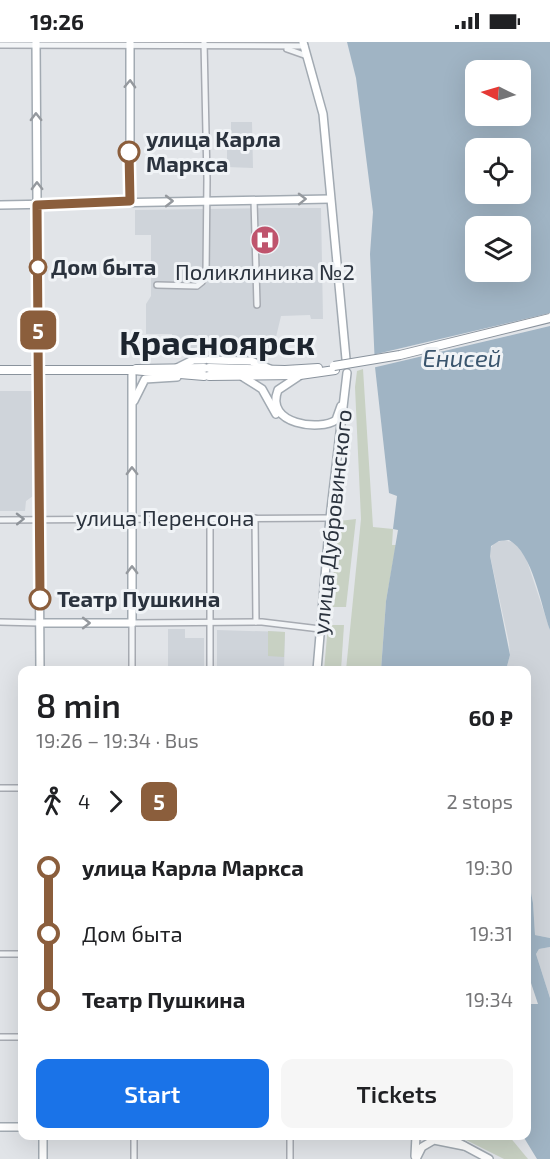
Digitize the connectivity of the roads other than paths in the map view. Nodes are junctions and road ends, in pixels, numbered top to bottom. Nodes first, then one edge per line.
1 (283, 42) edge
2 (36, 43) edge
3 (130, 44) edge
4 (204, 44) edge
5 (304, 44) edge
6 (0, 45) edge
7 (274, 46) junction
8 (308, 57) junction
9 (330, 199) junction
10 (254, 200) junction
11 (130, 201) junction
12 (208, 201) junction
13 (0, 205) edge
14 (37, 205) junction
15 (157, 285) dead end
16 (257, 306) dead end
17 (550, 320) edge
18 (346, 359) dead end
19 (206, 368) junction
20 (334, 368) junction
21 (0, 370) edge
22 (39, 370) junction
23 (132, 370) junction
24 (347, 373) dead end
25 (300, 375) junction
26 (192, 376) junction
27 (243, 377) junction
28 (346, 392) junction
29 (132, 410) junction
30 (342, 429) junction
31 (210, 517) junction
32 (39, 518) junction
33 (132, 518) junction
34 (255, 518) junction
35 (330, 518) junction
36 (0, 520) edge
37 (0, 622) edge
38 (40, 622) junction
39 (211, 622) junction
40 (256, 622) junction
41 (132, 623) junction
42 (320, 629) junction
43 (40, 666) edge
44 (132, 666) edge
45 (210, 666) edge
46 (317, 666) edge
47 (0, 788) edge
48 (18, 788) edge
49 (0, 954) edge
50 (18, 954) edge
51 (0, 1037) edge
52 (18, 1037) edge
53 (0, 1127) edge
54 (18, 1127) edge
55 (43, 1140) edge
56 (134, 1140) edge
57 (290, 1140) edge
58 (416, 1140) edge
59 (453, 1140) edge
60 (464, 1146) junction
61 (43, 1159) edge
62 (134, 1159) edge
63 (290, 1159) edge
64 (415, 1159) edge
65 (489, 1159) edge

1 - 7 street
2 - 3 street
2 - 6 street
14 -> 2 main road
3 - 4 street
11 -> 3 main road
4 - 7 street
4 - 12 street
5 - 7 street
5 - 8 main road
7 - 8 street
8 - 9 main road
10 -> 9 main road
9 - 18 main road
10 - 12 main road
10 - 16 street
11 -> 12 main road
11 - 14 main road
12 - 15 street
13 - 14 main road
14 - 22 main road
17 - 20 highway, bridge
19 - 20 highway
19 - 23 highway
19 - 26 highway
19 - 27 highway
20 - 25 highway
21 - 22 highway
22 - 23 highway
22 - 32 main road
23 - 26 highway
23 - 29 main road
24 - 28 main road, улица Дубровинского
25 - 27 highway
25 - 28 main road
26 - 29 main road
27 - 30 main road
28 - 30 main road, улица Дубровинского
33 -> 29 main road
30 - 35 main road, улица Дубровинского
31 - 33 street, улица Перенсона
31 - 34 street, улица Перенсона
31 - 39 street
32 - 33 street, улица Перенсона
36 -> 32 street, улица Перенсона
32 - 38 main road
41 -> 33 main road
34 - 35 street, улица Перенсона
34 - 40 street
35 - 42 main road, улица Дубровинского
37 - 38 street
38 -> 41 main road
38 - 43 main road
39 - 40 street
39 - 41 street
39 - 45 street
40 - 42 street
41 - 44 street
42 - 46 main road, улица Дубровинского
47 - 48 street
49 - 50 street
51 - 52 street
53 - 54 main road
55 - 61 main road
56 - 62 street
57 - 63 street
58 - 64 main road
59 - 60 main road
60 - 64 main road
60 - 65 main road

